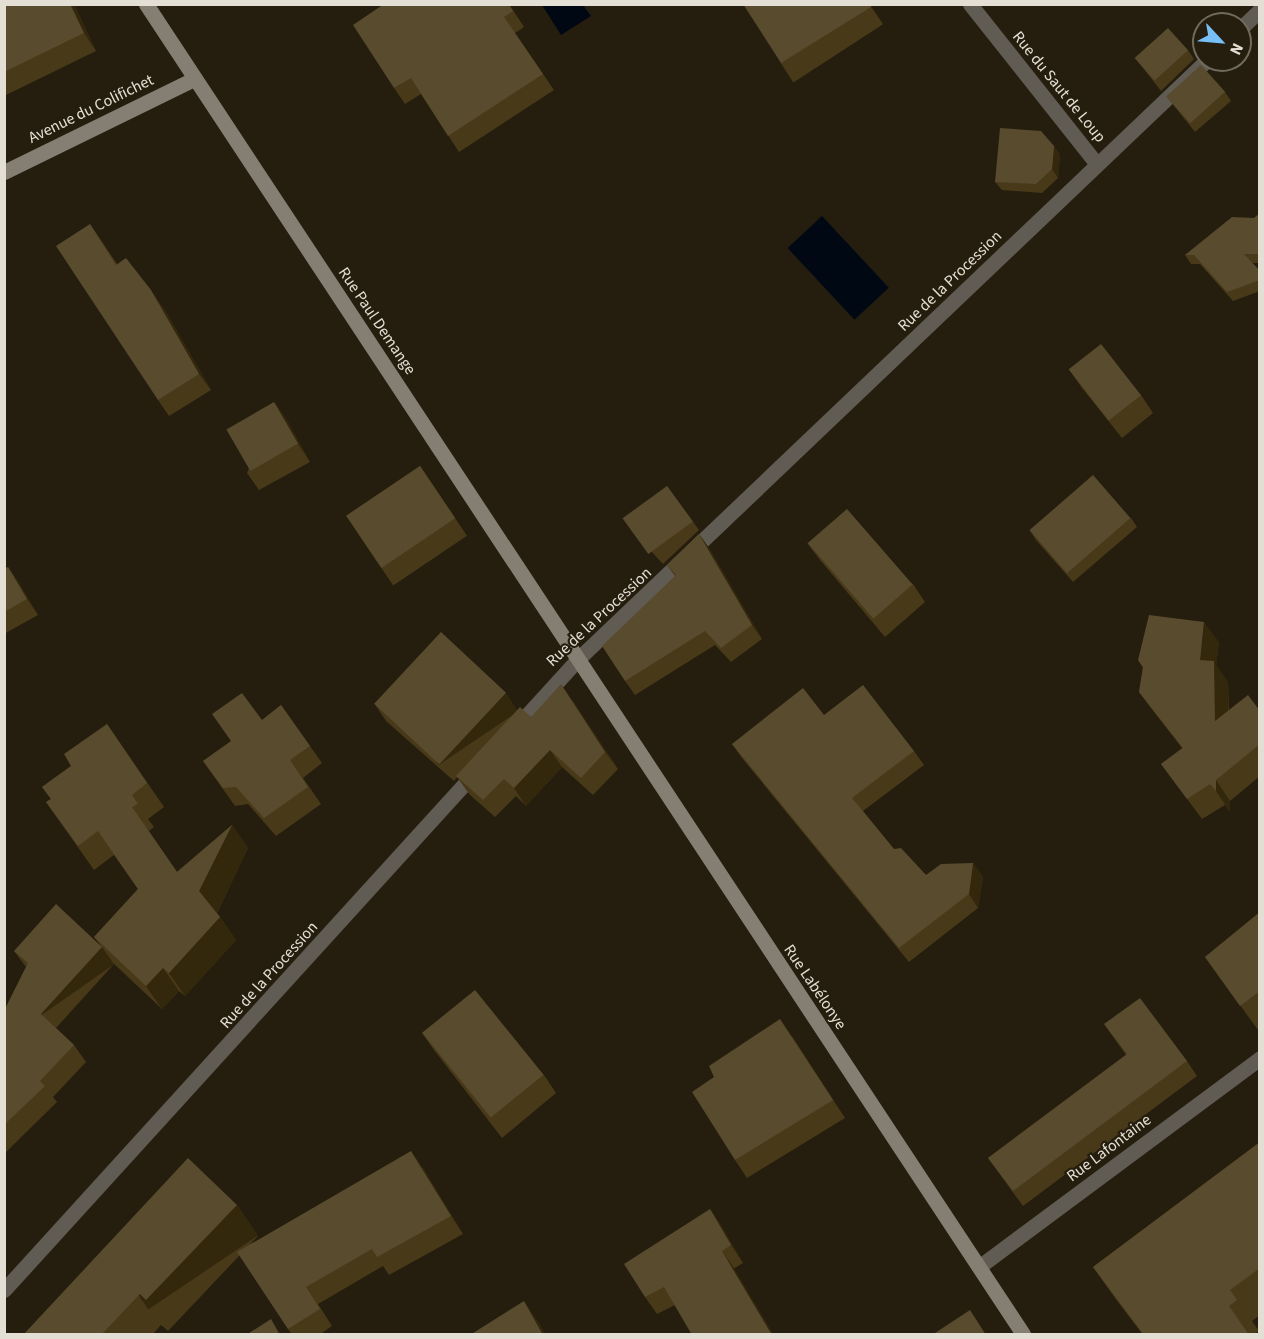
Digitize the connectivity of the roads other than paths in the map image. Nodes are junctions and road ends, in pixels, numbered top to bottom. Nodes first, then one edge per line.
1 (146, 4) edge
2 (969, 4) edge
3 (1194, 72) edge
4 (194, 79) junction
5 (1097, 164) junction
6 (4, 172) edge
7 (579, 658) junction
8 (1260, 1058) edge
9 (980, 1266) junction
10 (4, 1290) edge
11 (1023, 1335) edge

1 - 4 main road, Rue Paul Demange
2 - 5 street, Rue du Saut de Loup
3 - 5 street, Rue de la Procession
4 - 6 main road, Avenue du Colifichet
4 - 7 main road, Rue Paul Demange
5 - 7 street, Rue de la Procession
7 - 9 main road, Rue Labélonye
7 - 10 street, Rue de la Procession
8 - 9 street, Rue Lafontaine
9 - 11 main road, Rue Labélonye

